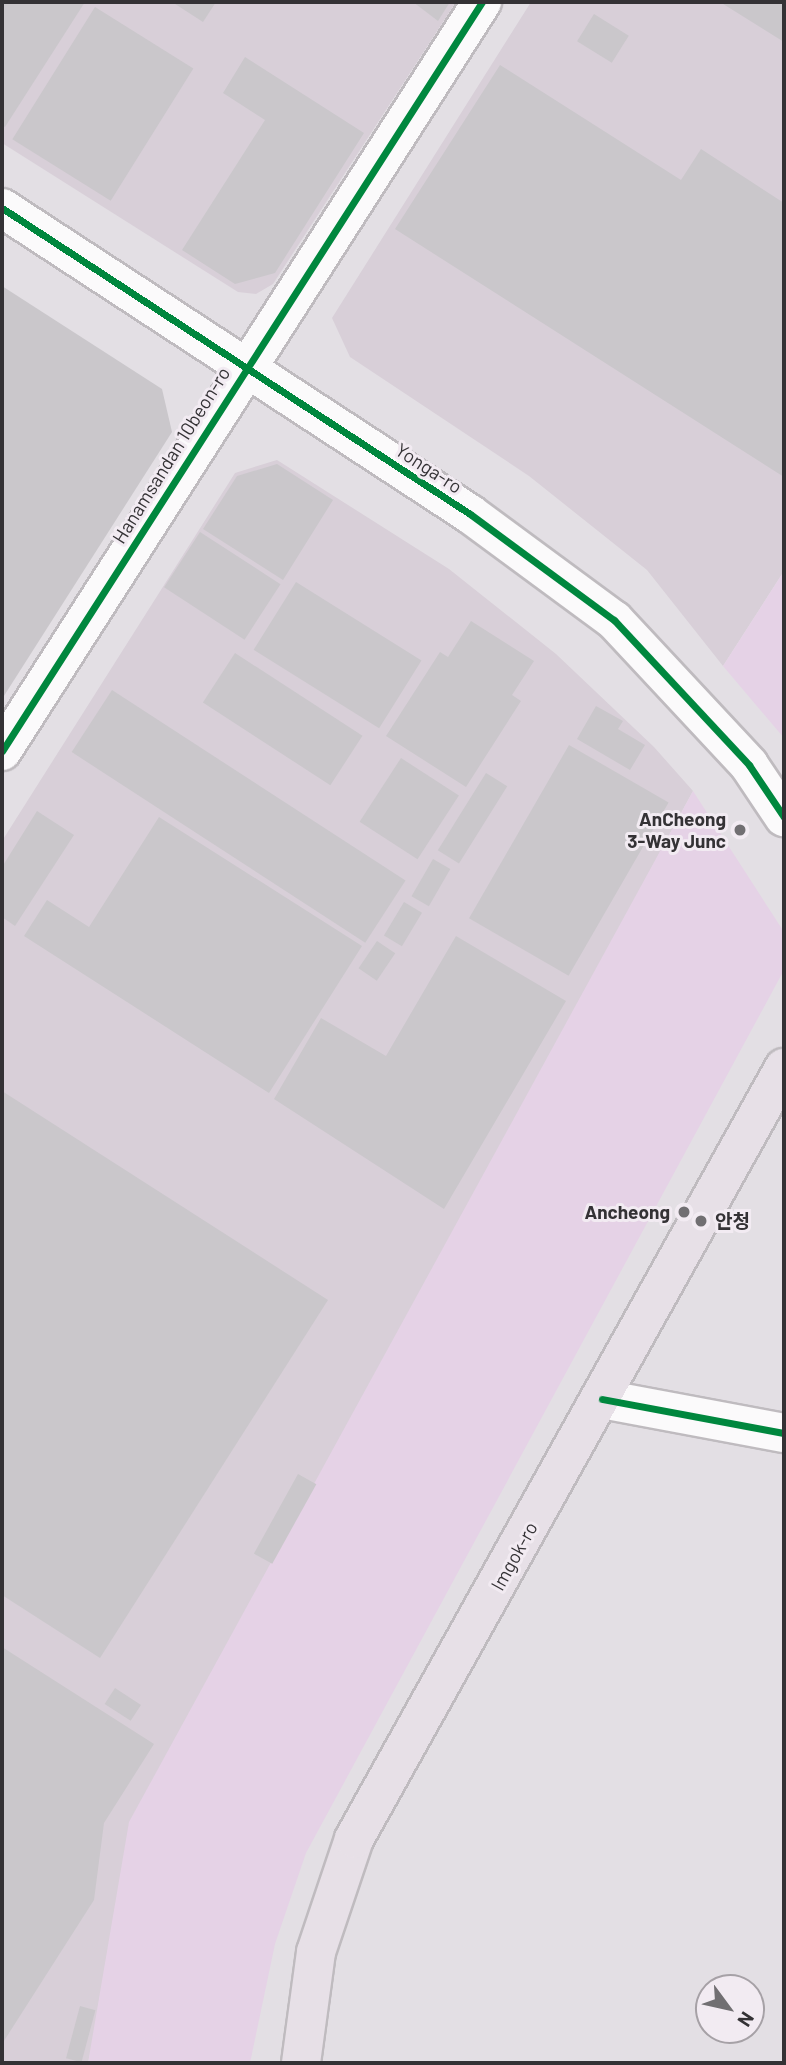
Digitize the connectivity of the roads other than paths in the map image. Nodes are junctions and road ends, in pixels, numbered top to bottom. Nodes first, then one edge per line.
1 (482, 2) edge
2 (2, 208) edge
3 (246, 367) junction
4 (2, 751) edge
5 (784, 817) edge
6 (784, 1068) edge
7 (602, 1399) junction
8 (784, 1433) edge
9 (301, 2063) edge

1 - 3 street, Hanamsandan 10beon-ro
2 - 3 street, Yonga-ro
3 - 4 street, Hanamsandan 10beon-ro
3 - 5 street, Yonga-ro
6 - 7 main road, Imgok-ro
7 - 8 street
7 - 9 main road, Imgok-ro

